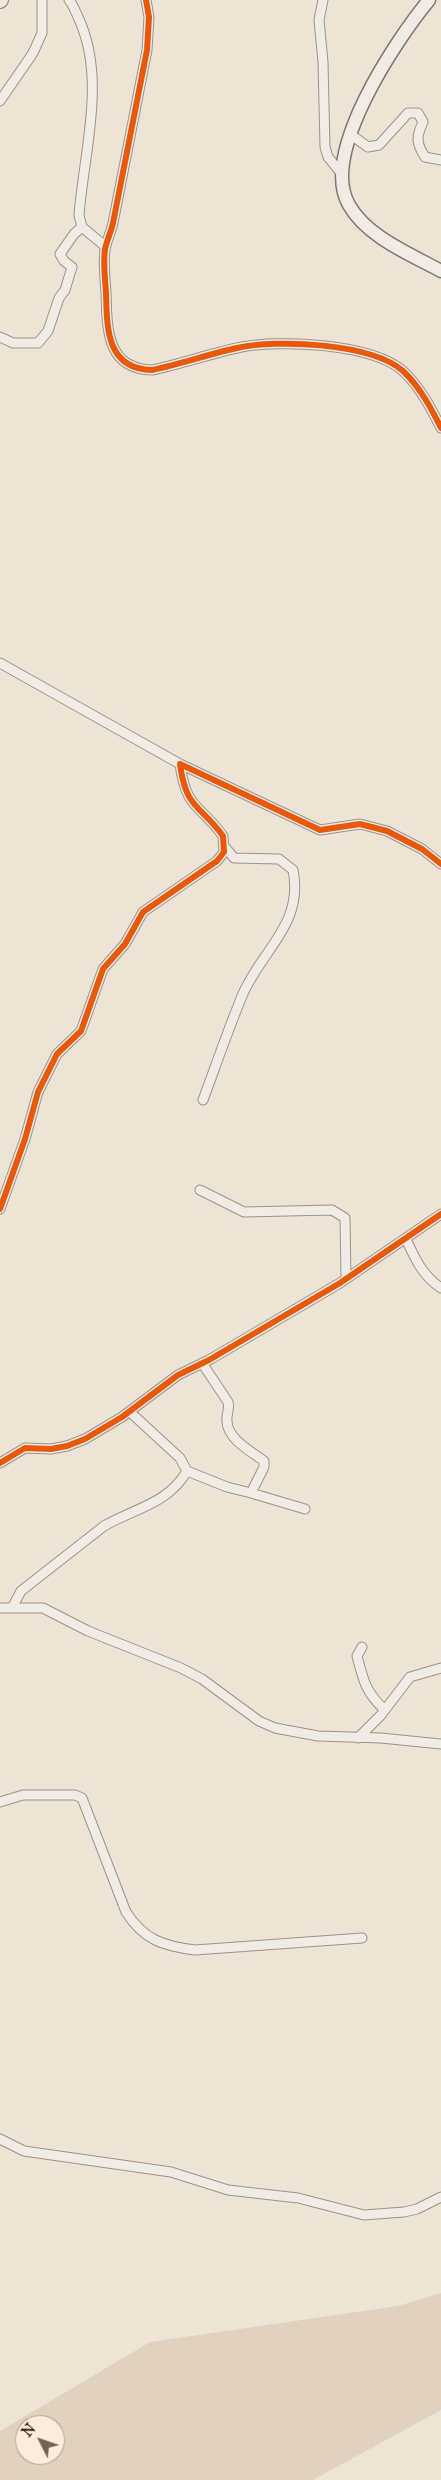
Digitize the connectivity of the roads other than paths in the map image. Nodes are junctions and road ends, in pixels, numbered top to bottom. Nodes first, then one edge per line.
1 (42, 0) edge
2 (68, 0) edge
3 (146, 0) edge
4 (323, 0) edge
5 (429, 0) edge
6 (0, 101) edge
7 (350, 134) junction
8 (441, 160) edge
9 (341, 173) junction
10 (82, 227) junction
11 (106, 247) junction
12 (441, 271) edge
13 (0, 337) edge
14 (441, 428) edge
15 (0, 664) edge
16 (180, 764) junction
17 (225, 847) junction
18 (441, 864) edge
19 (203, 1100) dead end
20 (200, 1190) dead end
21 (0, 1210) edge
22 (441, 1214) edge
23 (406, 1239) junction
24 (346, 1279) junction
25 (441, 1288) edge
26 (202, 1363) junction
27 (130, 1412) junction
28 (0, 1463) edge
29 (187, 1471) junction
30 (251, 1493) junction
31 (305, 1509) dead end
32 (0, 1608) edge
33 (12, 1608) junction
34 (362, 1647) dead end
35 (441, 1668) edge
36 (385, 1710) junction
37 (358, 1738) junction
38 (441, 1744) edge
39 (0, 1802) edge
40 (362, 1938) dead end
41 (0, 2138) edge
42 (441, 2198) edge

1 - 6 street
2 - 10 street
3 - 11 street
4 - 9 street
5 - 7 main road
7 - 8 street
7 - 9 main road
9 - 12 main road
10 - 11 street
10 - 13 street
11 - 14 street
15 - 16 street
16 - 17 street
16 - 18 street
17 - 19 street
17 - 21 street
20 - 24 street
22 - 23 street
23 - 24 street
23 - 25 street
24 - 26 street
26 - 27 street
26 - 30 street
27 - 28 street
27 - 29 street
29 - 30 street
29 - 33 street
30 - 31 street
32 - 33 street
33 - 37 street
34 - 36 street
35 - 36 street
36 - 37 street
37 - 38 street
39 - 40 street
41 - 42 street

